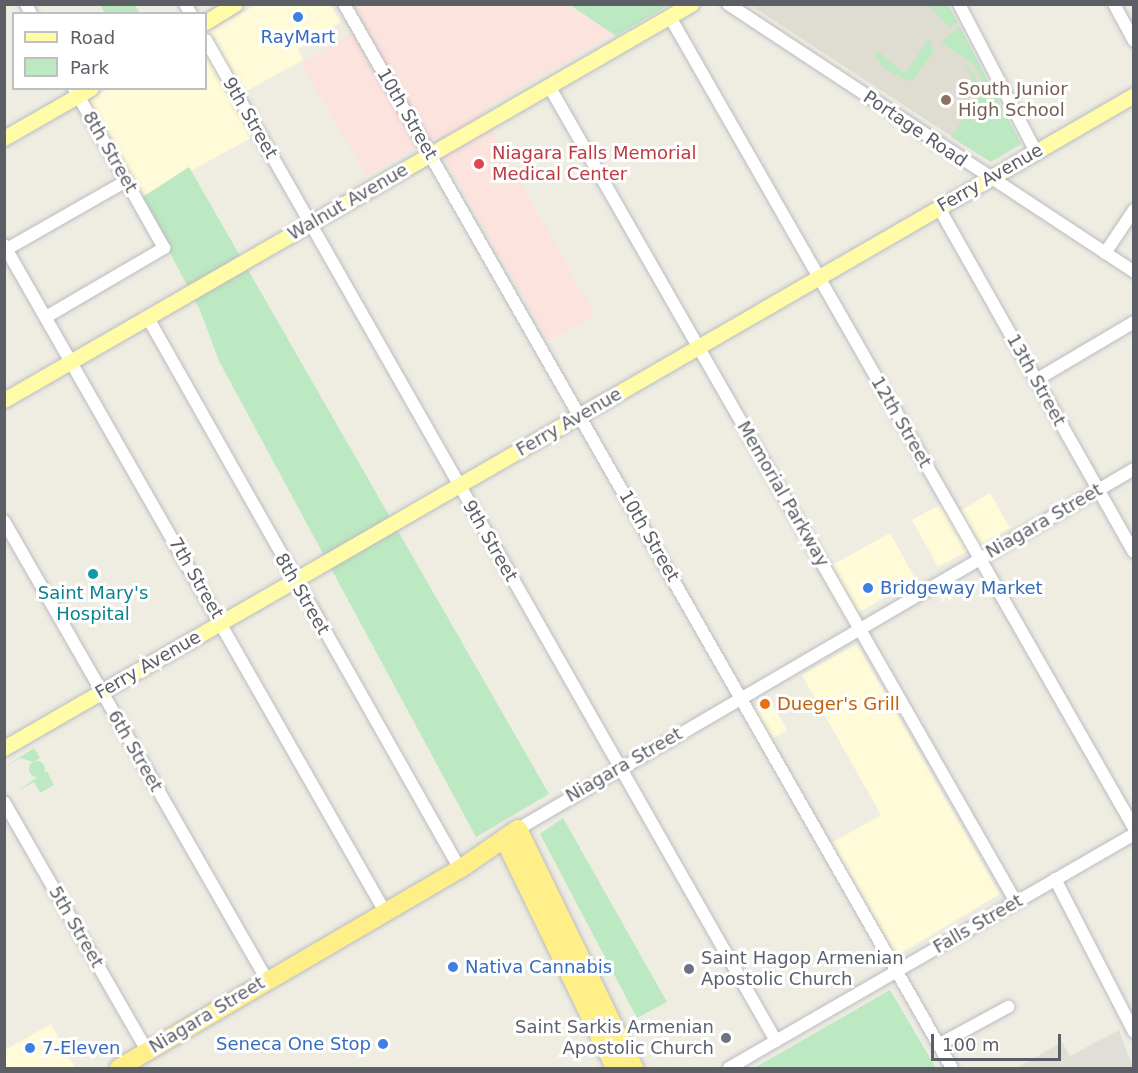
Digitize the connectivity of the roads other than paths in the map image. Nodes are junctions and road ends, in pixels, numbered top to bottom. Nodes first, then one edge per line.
1 (235, 4) edge
2 (344, 4) edge
3 (691, 4) edge
4 (728, 4) edge
5 (959, 4) edge
6 (1114, 4) edge
7 (670, 17) junction
8 (207, 21) edge
9 (207, 41) edge
10 (1134, 41) edge
11 (549, 86) junction
12 (81, 91) edge
13 (1134, 95) edge
14 (4, 138) edge
15 (1036, 152) junction
16 (431, 154) junction
17 (990, 178) junction
18 (126, 181) junction
19 (939, 208) junction
20 (1134, 210) edge
21 (311, 224) junction
22 (6, 247) edge
23 (1105, 253) junction
24 (1134, 272) edge
25 (819, 277) junction
26 (46, 317) junction
27 (148, 318) junction
28 (1134, 322) edge
29 (699, 347) junction
30 (72, 361) junction
31 (1036, 380) junction
32 (4, 400) edge
33 (580, 415) junction
34 (1134, 470) edge
35 (459, 485) junction
36 (1098, 490) junction
37 (4, 521) edge
38 (1134, 552) edge
39 (979, 559) junction
40 (294, 580) junction
41 (221, 623) junction
42 (861, 628) junction
43 (101, 692) junction
44 (741, 698) junction
45 (4, 748) edge
46 (620, 767) junction
47 (4, 802) edge
48 (1134, 828) edge
49 (511, 834) junction
50 (1134, 834) edge
51 (460, 869) junction
52 (1055, 879) junction
53 (1016, 902) junction
54 (385, 912) junction
55 (896, 972) junction
56 (267, 980) junction
57 (1008, 1007) dead end
58 (1134, 1032) edge
59 (776, 1041) junction
60 (938, 1045) junction
61 (147, 1051) junction
62 (119, 1068) edge
63 (615, 1068) edge
64 (634, 1068) edge
65 (729, 1068) edge
66 (952, 1068) edge

1 - 8 main road
2 - 16 street, 10th Street
3 - 7 main road, Walnut Avenue
4 - 17 street, Portage Road
5 - 15 street
6 - 10 street
7 - 11 main road, Walnut Avenue
7 - 25 street, 12th Street
9 - 21 street, 9th Street
11 - 16 main road, Walnut Avenue
11 - 29 street, Memorial Parkway
12 - 14 main road
12 - 18 street, 8th Street
13 - 15 main road, Ferry Avenue
15 - 17 main road, Ferry Avenue
16 - 21 main road, Walnut Avenue
16 - 33 street, 10th Street
17 - 19 main road, Ferry Avenue
17 - 23 street, Portage Road
18 - 22 street
18 - 26 street, 8th Street
19 - 25 main road, Ferry Avenue
19 - 31 street, 13th Street
20 - 23 street
21 - 27 main road, Walnut Avenue
21 - 35 street, 9th Street
22 - 26 street, 7th Street
23 - 24 street, Portage Road
25 - 29 main road, Ferry Avenue
25 - 39 street, 12th Street
26 - 30 street, 7th Street
27 - 30 main road, Walnut Avenue
27 - 40 street, 8th Street
28 - 31 street
29 - 33 main road, Ferry Avenue
29 - 42 street, Memorial Parkway
30 - 32 main road, Walnut Avenue
30 - 41 street, 7th Street
31 - 36 street, 13th Street
33 - 35 main road, Ferry Avenue
33 - 44 street, 10th Street
34 - 36 street, Niagara Street
35 - 40 main road, Ferry Avenue
35 - 46 street, 9th Street
36 - 38 street, 13th Street
36 - 39 street, Niagara Street
37 - 43 street, 6th Street
39 - 42 street, Niagara Street
39 - 48 street, 12th Street
40 - 41 main road, Ferry Avenue
40 - 51 street, 8th Street
41 - 43 main road, Ferry Avenue
41 - 54 street, 7th Street
42 - 44 street, Niagara Street
42 - 53 street, Memorial Parkway
43 - 45 main road, Ferry Avenue
43 - 56 street, 6th Street
44 - 46 street, Niagara Street
44 - 55 street, 10th Street
46 - 49 street, Niagara Street
46 - 59 street, 9th Street
47 - 61 street, 5th Street
49 - 51 highway, Niagara Street
49 - 63 highway
49 - 64 highway
50 - 52 street, Falls Street
51 - 54 highway, Niagara Street
52 - 53 street, Falls Street
52 - 58 street
53 - 55 street, Falls Street
54 - 56 highway, Niagara Street
55 - 59 street, Falls Street
55 - 60 street, 10th Street
56 - 61 highway, Niagara Street
57 - 60 street
59 - 65 street, Falls Street
60 - 66 street, 10th Street
61 - 62 highway, Niagara Street

